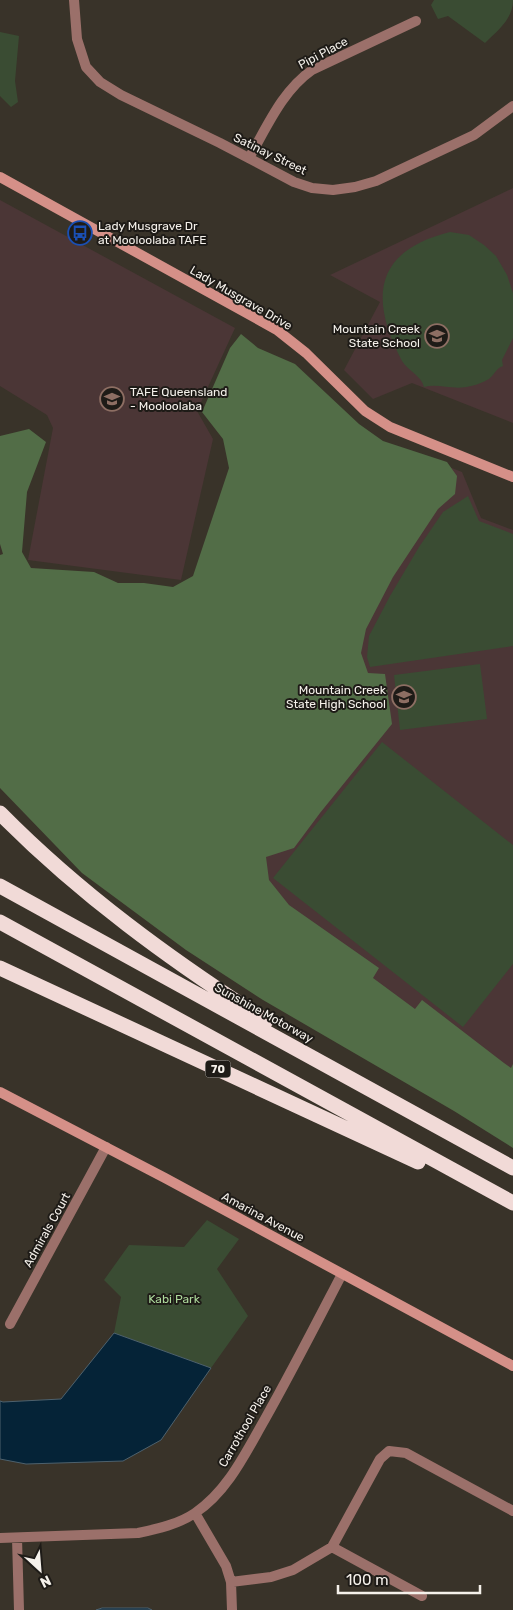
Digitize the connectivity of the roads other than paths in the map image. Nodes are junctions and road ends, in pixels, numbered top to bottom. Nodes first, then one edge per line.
1 (74, 0) edge
2 (416, 21) dead end
3 (513, 106) edge
4 (249, 158) junction
5 (0, 177) edge
6 (513, 477) edge
7 (0, 813) edge
8 (0, 886) edge
9 (0, 922) edge
10 (0, 968) edge
11 (286, 1042) junction
12 (0, 1092) edge
13 (106, 1147) junction
14 (437, 1162) junction
15 (513, 1168) edge
16 (513, 1203) edge
17 (342, 1274) junction
18 (10, 1324) dead end
19 (513, 1366) edge
20 (513, 1511) edge
21 (195, 1513) junction
22 (0, 1538) edge
23 (17, 1538) junction
24 (332, 1547) junction
25 (231, 1582) junction
26 (422, 1596) dead end
27 (20, 1610) edge
28 (232, 1610) edge

1 - 4 street, Satinay Street
2 - 4 street, Pipi Place
3 - 4 street, Satinay Street
5 - 6 street, Lady Musgrave Drive
7 - 11 highway
8 - 11 highway, Sunshine Motorway
9 - 14 highway
10 - 14 highway, 70
11 - 15 highway, Sunshine Motorway
12 - 13 street, Amarina Avenue
13 - 17 street, Amarina Avenue
13 - 18 street, Admirals Court
14 - 16 highway, 70
17 - 19 street, Amarina Avenue
17 - 21 street, Carrothool Place
20 - 24 street
21 - 23 street, Carrothool Place
21 - 25 street
22 - 23 street, Carrothool Place
23 - 27 street
24 - 25 street
24 - 26 street
25 - 28 street

